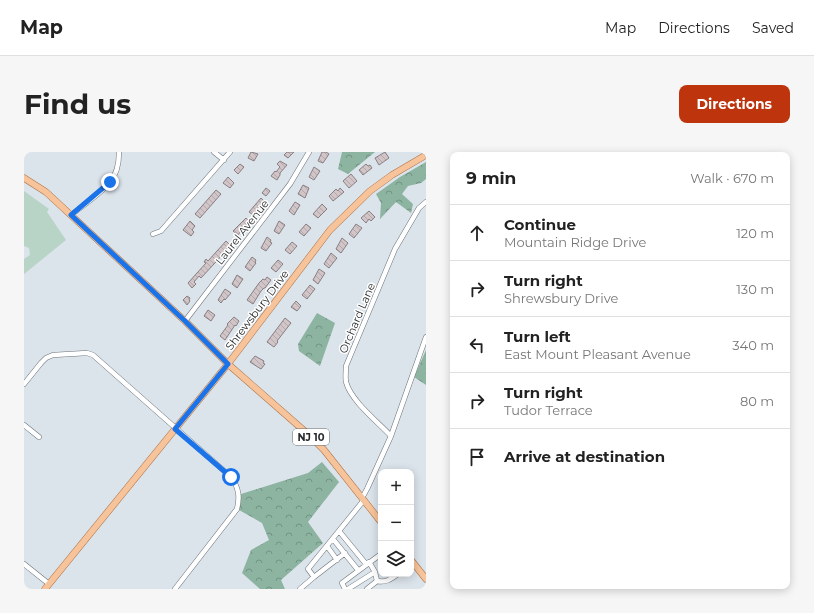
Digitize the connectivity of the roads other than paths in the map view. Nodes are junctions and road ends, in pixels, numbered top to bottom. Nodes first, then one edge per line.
1 (119, 152) edge
2 (214, 152) edge
3 (230, 152) edge
4 (309, 152) edge
5 (426, 155) edge
6 (224, 160) junction
7 (24, 178) edge
8 (426, 202) edge
9 (71, 215) junction
10 (153, 234) dead end
11 (185, 321) junction
12 (426, 337) edge
13 (228, 364) junction
14 (24, 384) edge
15 (24, 424) edge
16 (175, 429) junction
17 (391, 436) junction
18 (39, 437) dead end
19 (363, 499) junction
20 (378, 518) edge
21 (339, 531) junction
22 (333, 539) junction
23 (327, 546) junction
24 (345, 553) junction
25 (378, 556) edge
26 (337, 560) junction
27 (367, 563) junction
28 (24, 564) edge
29 (414, 564) edge
30 (358, 570) junction
31 (375, 572) junction
32 (314, 577) junction
33 (394, 577) edge
34 (426, 579) edge
35 (377, 581) junction
36 (47, 586) edge
37 (175, 589) edge
38 (300, 589) edge
39 (346, 589) edge
40 (367, 589) edge

1 - 9 street
2 - 6 street
3 - 6 street
4 - 11 street, Laurel Avenue
5 - 13 main road, Shrewsbury Drive
6 - 10 street
7 - 9 main road, NJ 10
8 - 17 street, Orchard Lane
9 - 11 main road, NJ 10
11 - 13 main road, NJ 10
12 - 17 street
13 - 16 main road, Shrewsbury Drive
13 - 19 main road, NJ 10
14 - 16 street
15 - 18 street
16 - 36 main road, Shrewsbury Drive
16 - 37 street
17 - 19 street
19 - 20 main road, NJ 10
19 - 21 street
21 - 22 street
21 - 27 street
22 - 23 street
22 - 24 street
23 - 26 street
23 - 32 street
24 - 26 street
24 - 30 street
25 - 27 street
26 - 32 street
27 - 30 street
27 - 31 street
28 - 36 street
29 - 34 main road
30 - 39 street
31 - 35 street
31 - 39 street
32 - 38 street
33 - 35 street
35 - 40 street

